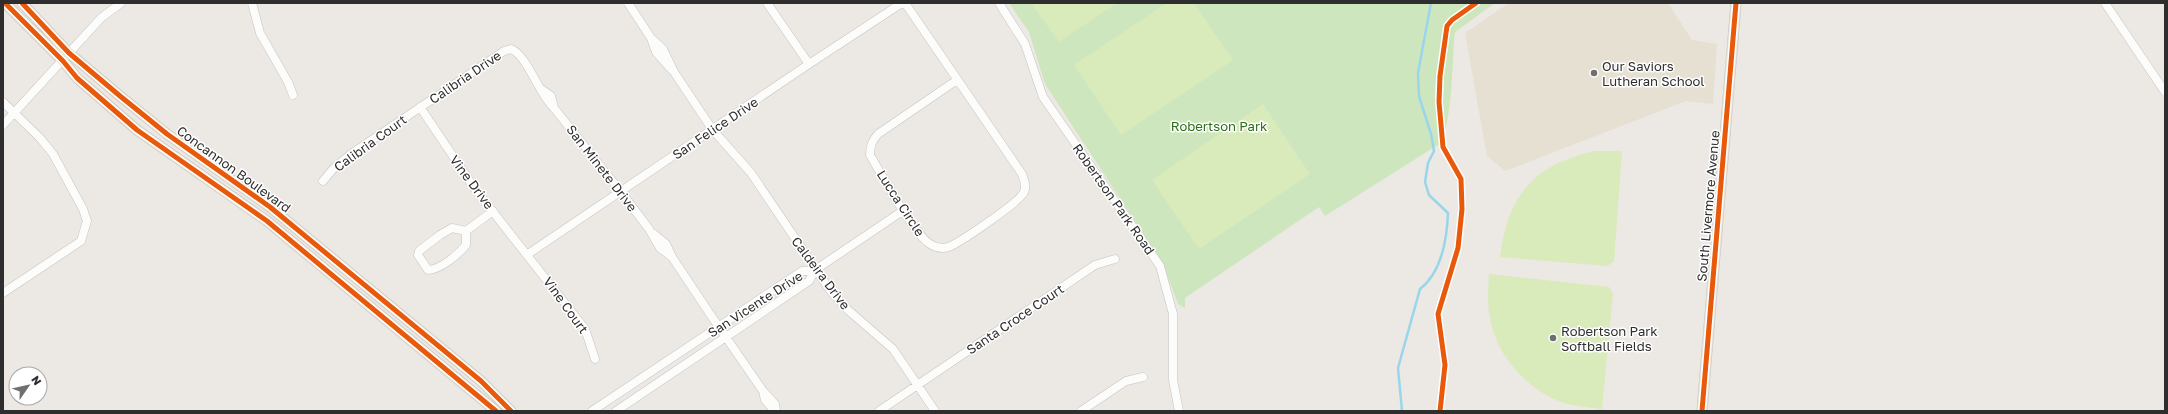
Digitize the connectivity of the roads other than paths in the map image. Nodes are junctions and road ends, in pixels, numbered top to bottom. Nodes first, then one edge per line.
1 (5, 3) edge
2 (22, 3) edge
3 (252, 3) edge
4 (628, 3) edge
5 (767, 3) edge
6 (902, 3) edge
7 (905, 3) edge
8 (999, 3) edge
9 (1736, 3) edge
10 (2105, 3) edge
11 (118, 4) edge
12 (512, 49) joint
13 (66, 57) junction
14 (809, 64) junction
15 (957, 80) junction
16 (2165, 92) edge
17 (293, 95) dead end
18 (3, 102) edge
19 (420, 107) junction
20 (14, 113) junction
21 (3, 125) edge
22 (712, 129) junction
23 (323, 181) dead end
24 (621, 192) junction
25 (904, 210) junction
26 (494, 211) junction
27 (466, 231) junction
28 (528, 254) junction
29 (1115, 259) dead end
30 (815, 270) junction
31 (3, 294) edge
32 (719, 327) junction
33 (726, 337) junction
34 (595, 359) dead end
35 (1143, 377) dead end
36 (918, 384) junction
37 (496, 411) edge
38 (511, 411) edge
39 (592, 411) edge
40 (616, 411) edge
41 (776, 411) edge
42 (879, 411) edge
43 (935, 411) edge
44 (1081, 411) edge
45 (1179, 411) edge
46 (1702, 411) edge

1 - 13 main road, Concannon Boulevard
2 - 13 main road, Concannon Boulevard
3 - 17 street
4 - 22 street, Caldeira Drive
5 - 14 street
6 - 14 street, San Felice Drive
7 - 15 street, Lucca Circle
8 - 45 street, Robertson Park Road
9 - 46 main road, South Livermore Avenue
10 - 16 street
11 - 13 street
12 - 19 street, Calibria Drive
12 - 24 street, San Minete Drive
13 - 20 street
13 - 37 main road, Concannon Boulevard
13 - 38 main road, Concannon Boulevard
14 - 22 street, San Felice Drive
15 - 25 street, Lucca Circle
15 - 25 street, Lucca Circle
18 - 20 street
19 - 23 street, Calibria Court
19 - 26 street, Vine Drive
20 - 21 street
20 - 31 street
22 - 24 street, San Felice Drive
22 - 30 street, Caldeira Drive
24 - 28 street, San Felice Drive
24 - 32 street, San Minete Drive
25 - 30 street
26 - 27 street
26 - 28 street, Vine Drive
27 - 27 street
28 - 34 street, Vine Court
29 - 36 street, Santa Croce Court
30 - 32 street, San Vicente Drive
30 - 33 street, San Vicente Drive
30 - 36 street, Caldeira Drive
32 - 33 street, San Minete Drive
32 - 39 street, San Vicente Drive
33 - 40 street, San Vicente Drive
33 - 41 street, San Minete Drive
35 - 44 street
36 - 42 street, Santa Croce Court
36 - 43 street, Caldeira Drive

